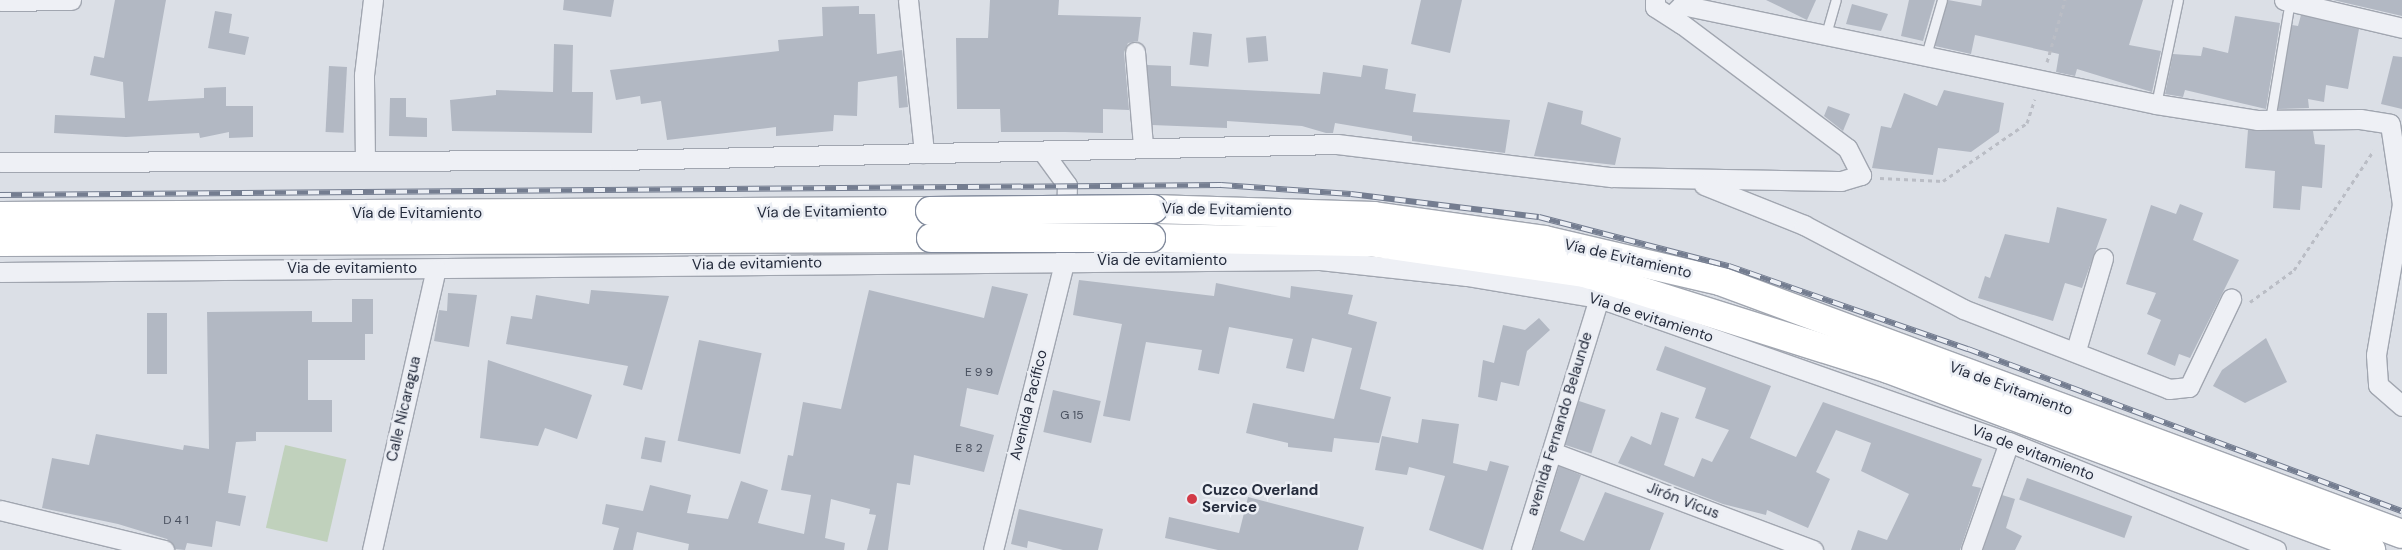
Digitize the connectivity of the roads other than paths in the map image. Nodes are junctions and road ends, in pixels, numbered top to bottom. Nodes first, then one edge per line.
1 (71, 0) edge
2 (373, 0) edge
3 (908, 0) edge
4 (1655, 0) edge
5 (1836, 0) edge
6 (1942, 0) edge
7 (2178, 0) edge
8 (2287, 0) edge
9 (0, 1) edge
10 (26, 1) edge
11 (2337, 7) edge
12 (1682, 25) junction
13 (2402, 28) edge
14 (1826, 34) junction
15 (1136, 52) dead end
16 (1926, 55) junction
17 (2156, 104) junction
18 (2270, 120) junction
19 (2396, 124) edge
20 (1144, 146) junction
21 (1043, 152) junction
22 (924, 153) junction
23 (365, 161) junction
24 (0, 162) edge
25 (1694, 181) junction
26 (0, 216) edge
27 (2400, 229) edge
28 (0, 242) edge
29 (2103, 258) dead end
30 (1065, 260) junction
31 (436, 269) junction
32 (0, 272) edge
33 (1599, 298) junction
34 (2231, 299) dead end
35 (2076, 350) junction
36 (2402, 406) edge
37 (2009, 442) junction
38 (1552, 452) junction
39 (0, 510) edge
40 (2402, 534) edge
41 (164, 550) edge
42 (372, 550) edge
43 (993, 550) edge
44 (1521, 550) edge
45 (1813, 550) edge
46 (1971, 550) edge
47 (2276, 550) edge
48 (2371, 550) edge

1 - 10 street
2 - 23 street
3 - 22 street
4 - 12 street
5 - 14 lane
6 - 16 lane
7 - 17 lane
8 - 11 street
8 - 18 lane
9 - 10 street
11 - 13 street
12 - 14 street
12 - 25 street
14 - 16 street
15 - 20 street
16 - 17 street
17 - 18 street
18 - 19 street
19 - 27 street
20 - 21 street
20 - 25 street
21 - 22 street
21 - 30 street, Avenida Pacífico
22 - 23 street
23 - 24 street
25 - 35 street
26 - 40 highway, Vía de Evitamiento, bridge
27 - 36 street
28 - 48 highway, Vía de Evitamiento, bridge
29 - 35 street
30 - 31 street, Via de evitamiento
30 - 33 street, Via de evitamiento
30 - 43 street, Avenida Pacífico
31 - 32 street, Via de evitamiento
31 - 42 street, Calle Nicaragua
33 - 37 street, Via de evitamiento
33 - 38 street, avenida Fernando Belaunde
34 - 35 street
37 - 46 street
37 - 47 street, Via de evitamiento
38 - 44 street, avenida Fernando Belaunde
38 - 45 street, Jirón Vicus
39 - 41 street

